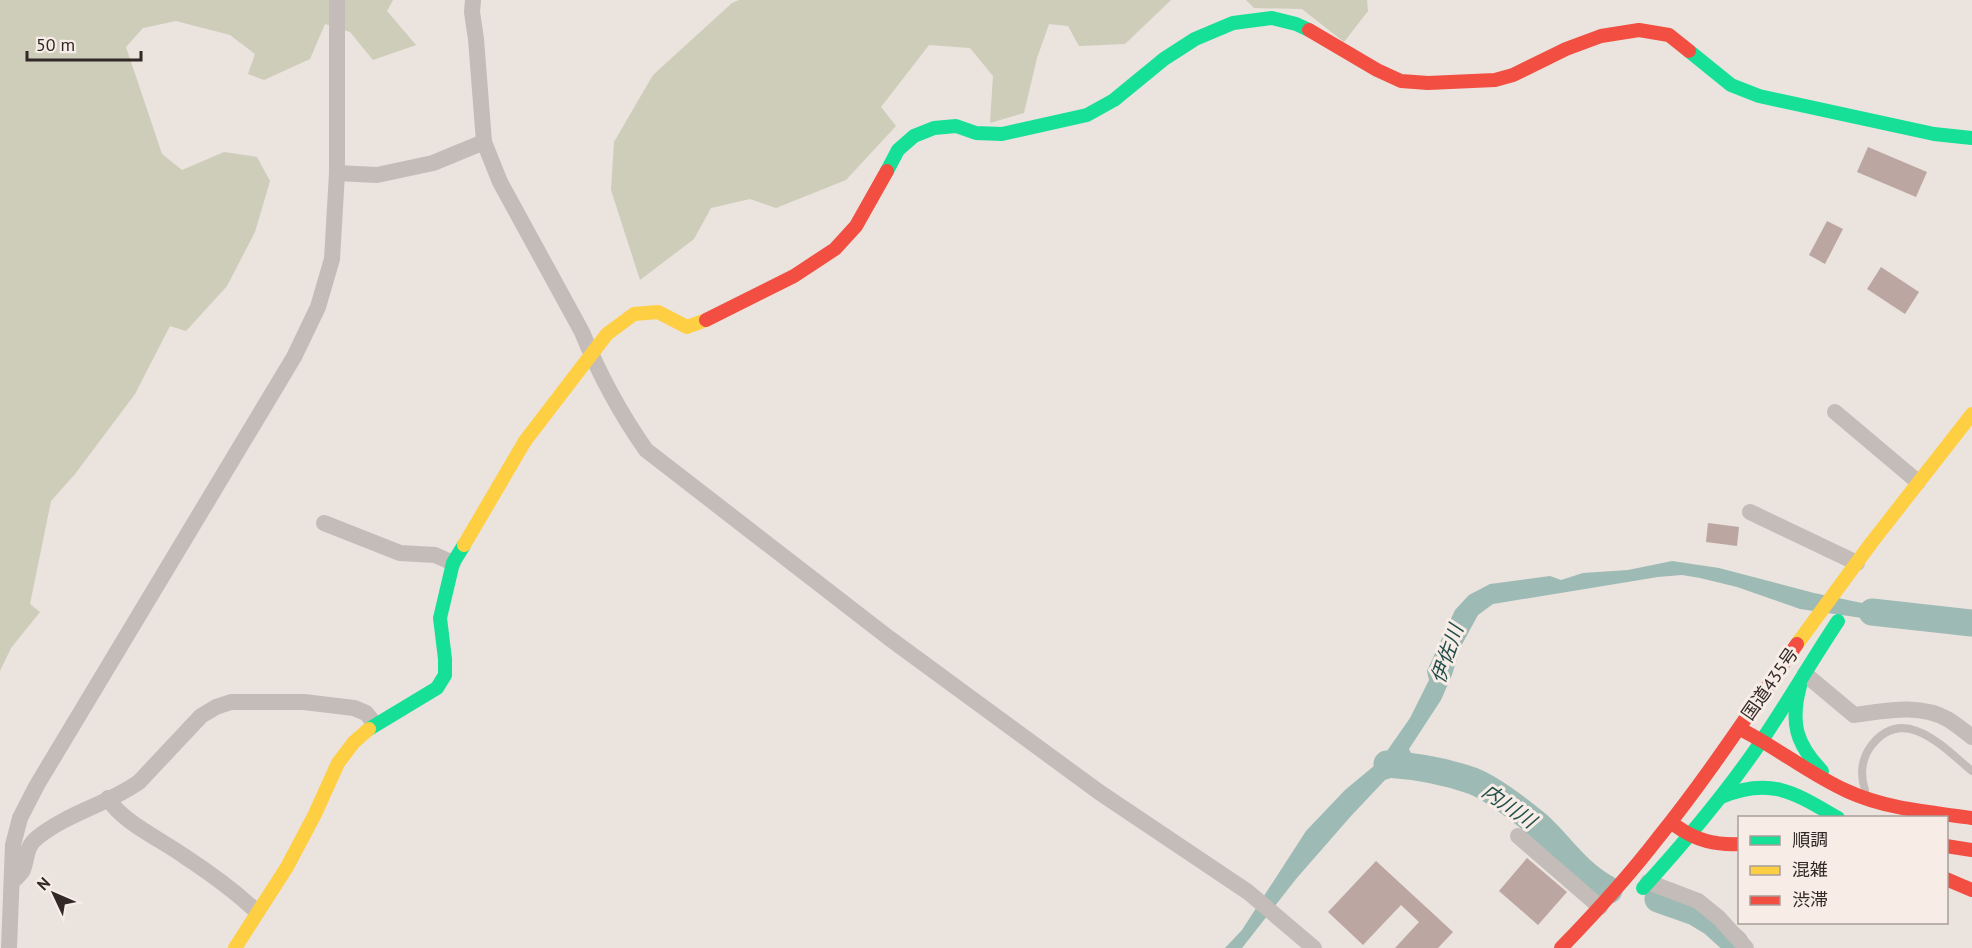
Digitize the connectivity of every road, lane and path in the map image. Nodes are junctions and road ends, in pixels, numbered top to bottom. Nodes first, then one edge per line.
1 (337, 0) edge
2 (473, 0) edge
3 (1972, 138) edge
4 (484, 142) junction
5 (336, 173) junction
6 (591, 354) junction
7 (1835, 412) dead end
8 (1972, 414) edge
9 (1918, 482) junction
10 (1750, 512) dead end
11 (324, 523) dead end
12 (453, 563) junction
13 (1857, 563) junction
14 (1840, 619) dead end
15 (1805, 674) junction
16 (375, 724) junction
17 (1739, 729) junction
18 (1972, 737) edge
19 (1759, 744) junction
20 (1972, 771) edge
21 (1849, 792) junction
22 (1721, 797) junction
23 (108, 798) junction
24 (1870, 800) junction
25 (1881, 814) dead end
26 (1843, 815) edge
27 (1972, 818) edge
28 (1672, 822) junction
29 (1518, 836) dead end
30 (1690, 837) junction
31 (1738, 844) edge
32 (1948, 879) edge
33 (1648, 882) junction
34 (11, 883) junction
35 (1972, 890) edge
36 (1633, 898) dead end
37 (1600, 907) junction
38 (258, 912) junction
39 (9, 948) edge
40 (235, 948) edge
41 (1314, 948) edge
42 (1561, 948) edge
43 (1746, 948) edge

1 - 5 street
2 - 4 street
3 - 6 main road
4 - 5 street
4 - 6 street
5 - 34 street
6 - 12 main road
6 - 41 street
7 - 9 street
8 - 9 main road, 国道435号
9 - 13 main road, 国道435号
10 - 13 street
11 - 12 street
12 - 16 main road
13 - 17 main road, 国道435号
14 - 15 main road, 国道435号
15 - 18 street
15 - 19 main road, 国道435号
15 - 21 main road
16 - 23 street
16 - 38 main road
17 - 19 main road
17 - 28 main road, 国道435号
19 - 21 main road
19 - 22 main road, 国道435号
19 - 26 main road
20 - 24 lane
21 - 24 main road
22 - 26 main road
22 - 30 main road, 国道435号
23 - 34 street
23 - 38 street
24 - 25 lane
24 - 27 main road
28 - 30 main road
28 - 37 main road, 国道435号
29 - 37 street
30 - 31 main road
30 - 33 main road, 国道435号
32 - 35 main road
33 - 36 main road, 国道435号
33 - 43 street
34 - 39 street
37 - 42 main road, 国道435号
38 - 40 main road

